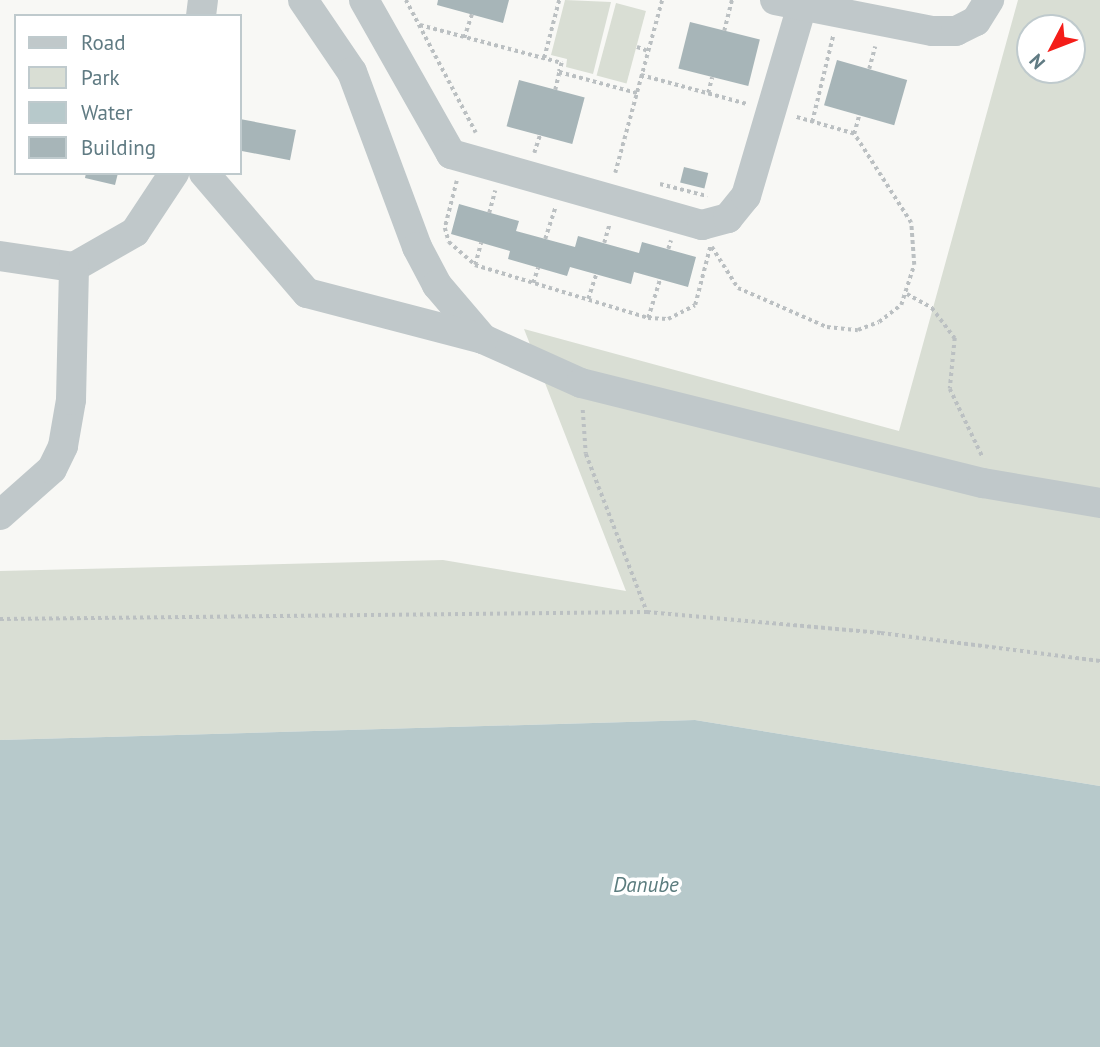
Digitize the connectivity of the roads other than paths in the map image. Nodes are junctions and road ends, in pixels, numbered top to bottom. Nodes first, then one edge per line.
1 (303, 0) edge
2 (364, 0) edge
3 (989, 0) edge
4 (789, 3) edge
5 (173, 175) edge
6 (206, 175) edge
7 (0, 257) edge
8 (74, 267) junction
9 (483, 339) junction
10 (1100, 503) edge
11 (0, 515) edge

1 - 9 street
2 - 4 street
3 - 4 street
5 - 8 street
6 - 9 street
7 - 8 street
8 - 11 street
9 - 10 street

